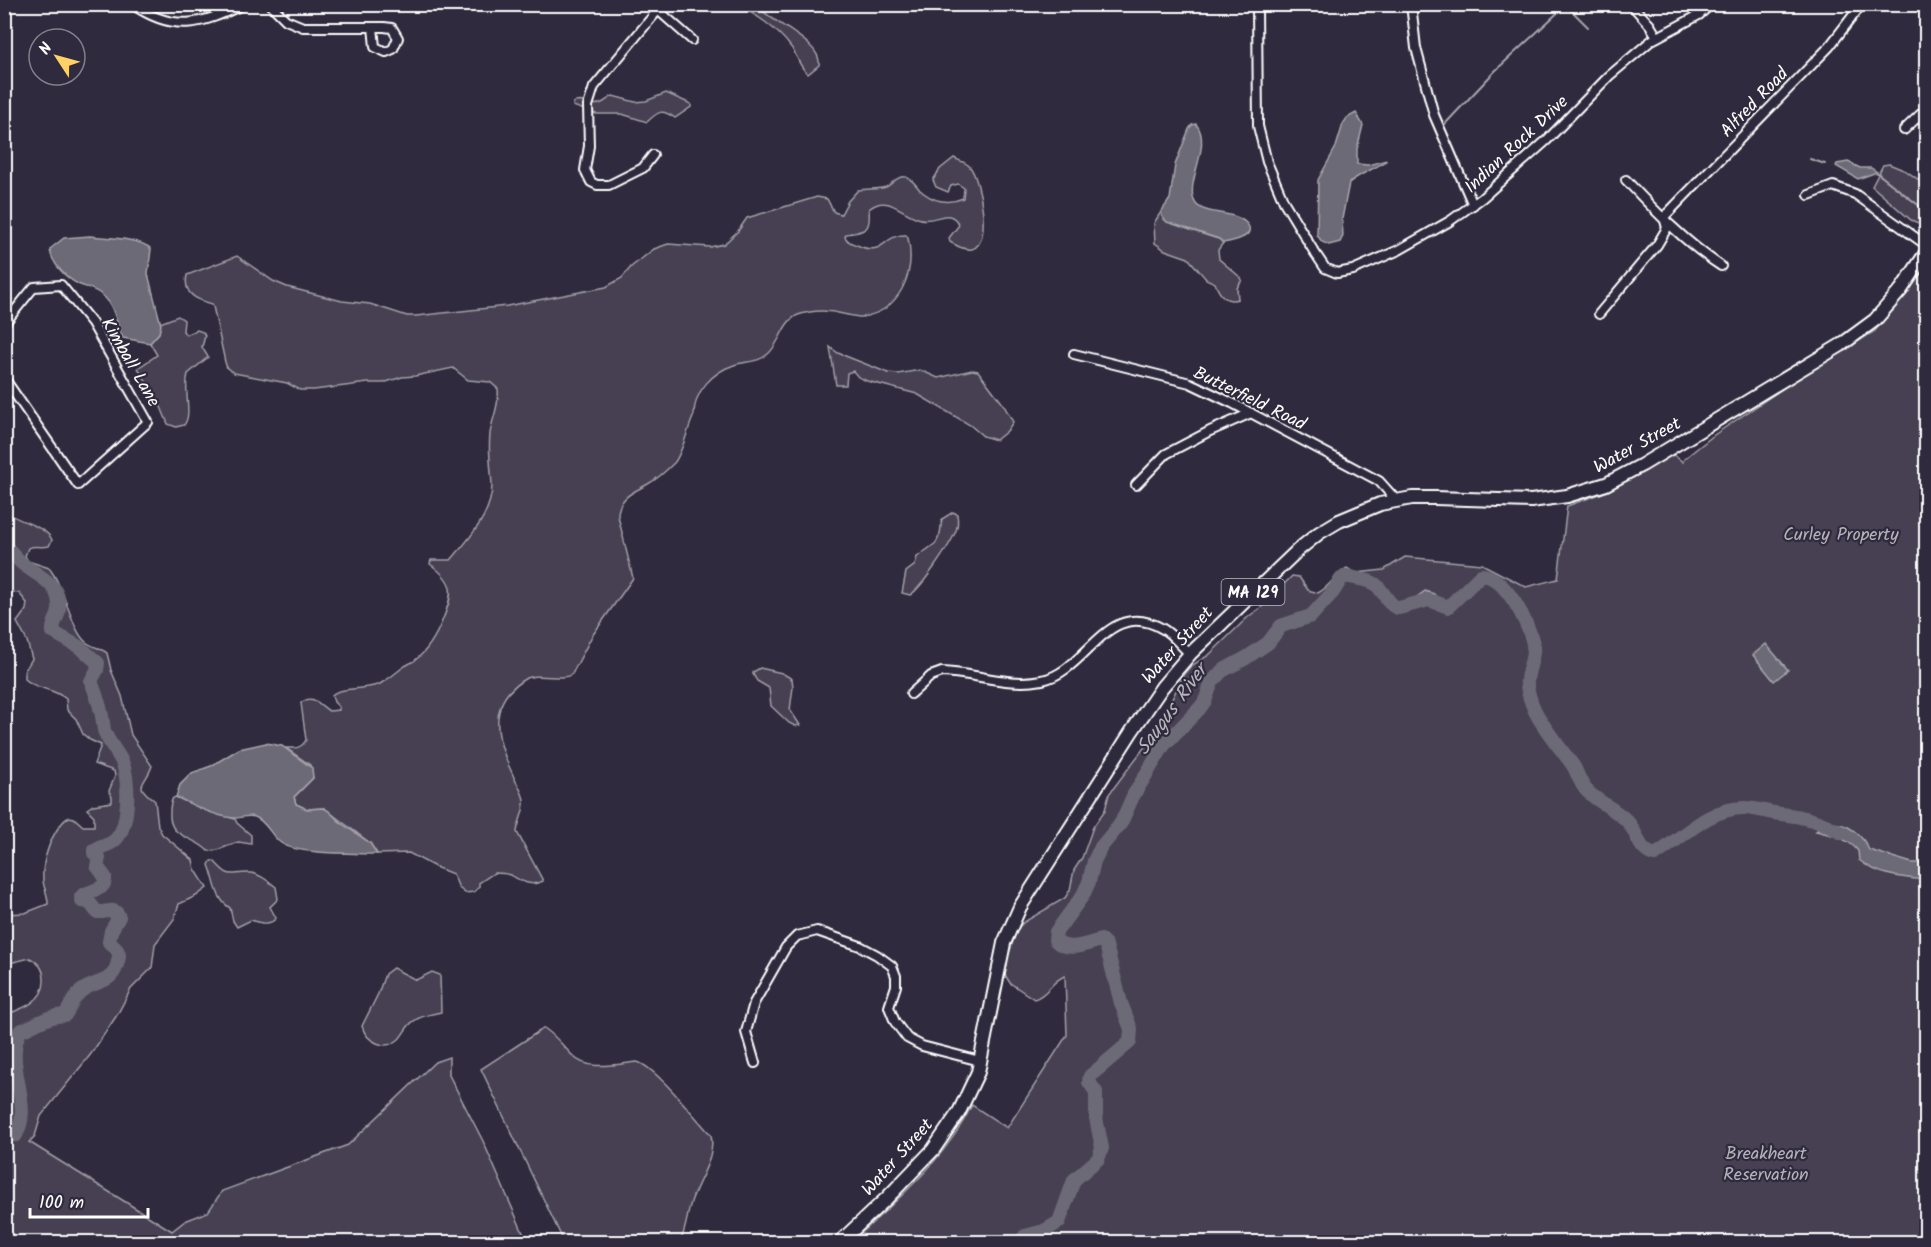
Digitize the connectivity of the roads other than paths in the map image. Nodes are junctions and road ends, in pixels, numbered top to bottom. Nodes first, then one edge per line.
1 (132, 4) edge
2 (244, 4) edge
3 (270, 4) edge
4 (1257, 4) edge
5 (1411, 4) edge
6 (1631, 4) edge
7 (1711, 4) edge
8 (1862, 4) edge
9 (661, 7) edge
10 (372, 27) dead end
11 (1657, 37) junction
12 (692, 40) dead end
13 (1926, 109) edge
14 (1904, 130) dead end
15 (653, 155) dead end
16 (1626, 180) dead end
17 (1809, 195) dead end
18 (1473, 205) junction
19 (1664, 217) junction
20 (1926, 245) edge
21 (1926, 253) edge
22 (1721, 266) dead end
23 (1599, 314) dead end
24 (4, 324) edge
25 (1074, 354) dead end
26 (4, 378) edge
27 (1251, 413) junction
28 (1136, 485) dead end
29 (1397, 501) junction
30 (1190, 654) junction
31 (911, 694) dead end
32 (980, 1061) junction
33 (755, 1063) dead end
34 (840, 1242) edge

1 - 2 street
3 - 10 street
4 - 18 street, Indian Rock Drive
5 - 18 street
6 - 11 street
7 - 11 street, Indian Rock Drive
8 - 19 street, Alfred Road
9 - 12 street
9 - 15 street
11 - 18 street, Indian Rock Drive
13 - 14 street
16 - 19 street
17 - 20 street
19 - 22 street
19 - 23 street
21 - 29 main road, Water Street / MA 129
24 - 26 street, Kimball Lane
25 - 27 street, Butterfield Road
27 - 28 street
27 - 29 street, Butterfield Road
29 - 30 main road, Water Street / MA 129
30 - 31 street
30 - 32 main road, Water Street / MA 129
32 - 33 street
32 - 34 main road, Water Street / MA 129

